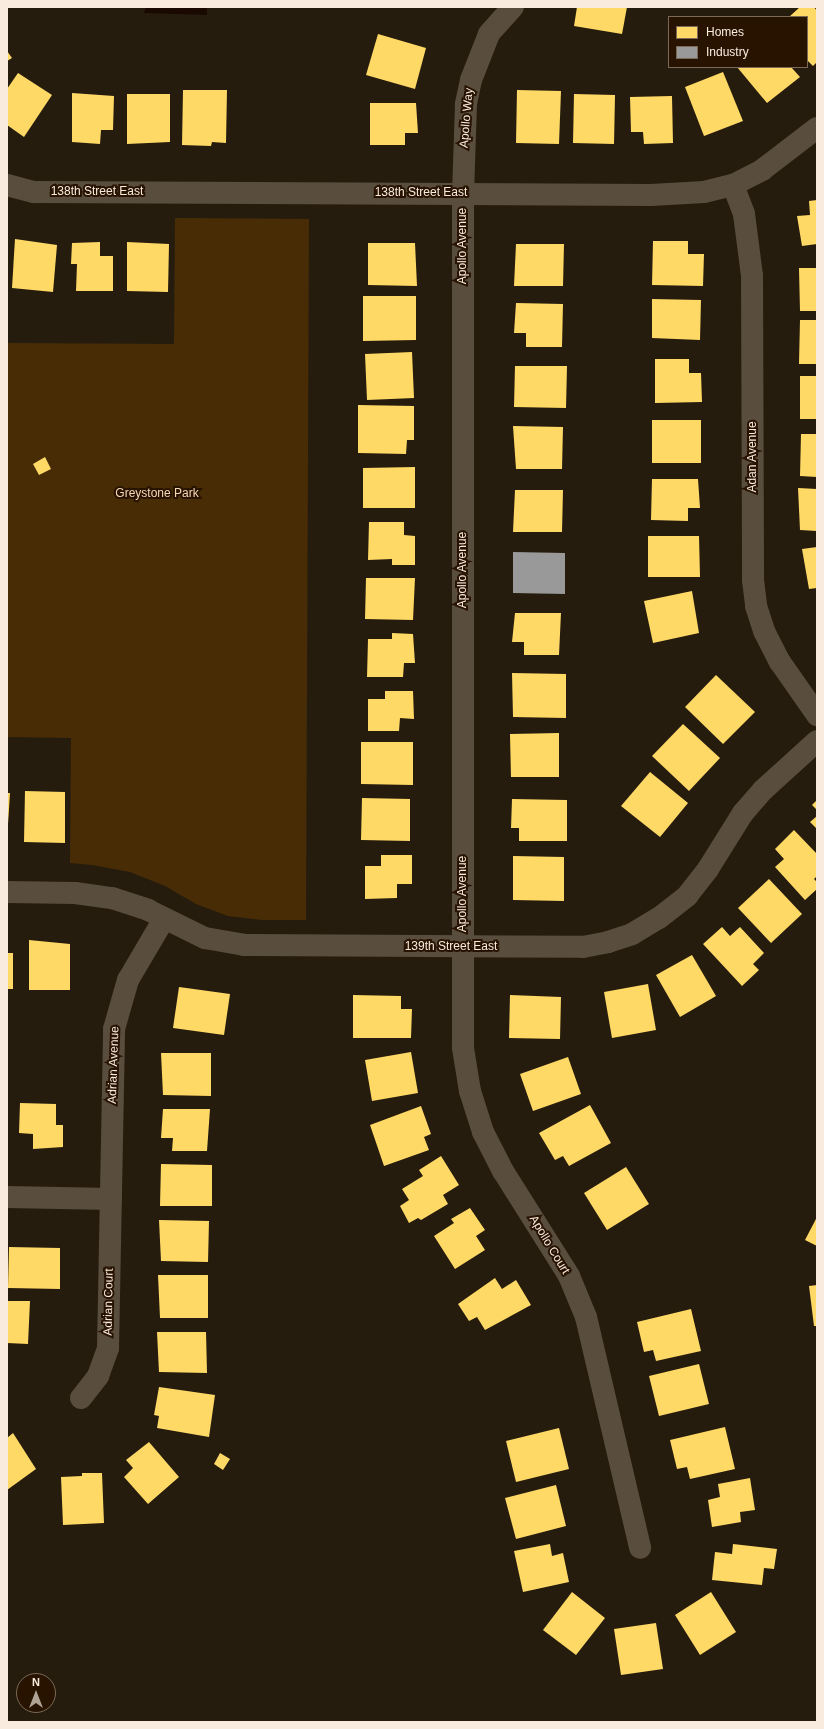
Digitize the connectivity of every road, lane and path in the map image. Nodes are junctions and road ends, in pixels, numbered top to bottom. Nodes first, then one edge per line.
1 (513, 7) edge
2 (817, 128) edge
3 (7, 185) edge
4 (733, 185) junction
5 (463, 193) junction
6 (817, 715) edge
7 (817, 741) edge
8 (7, 892) edge
9 (164, 918) junction
10 (462, 947) junction
11 (7, 1197) edge
12 (111, 1199) junction
13 (81, 1398) dead end
14 (640, 1548) dead end

1 - 5 street, Apollo Way
2 - 4 street, 138th Street East
3 - 5 street, 138th Street East
4 - 5 street, 138th Street East
4 - 6 street, Adan Avenue
5 - 10 street, Apollo Avenue
7 - 10 street, 139th Street East
8 - 9 street, 139th Street East
9 - 10 street, 139th Street East
9 - 12 street, Adrian Avenue
10 - 14 street, Apollo Court
11 - 12 street
12 - 13 street, Adrian Court

